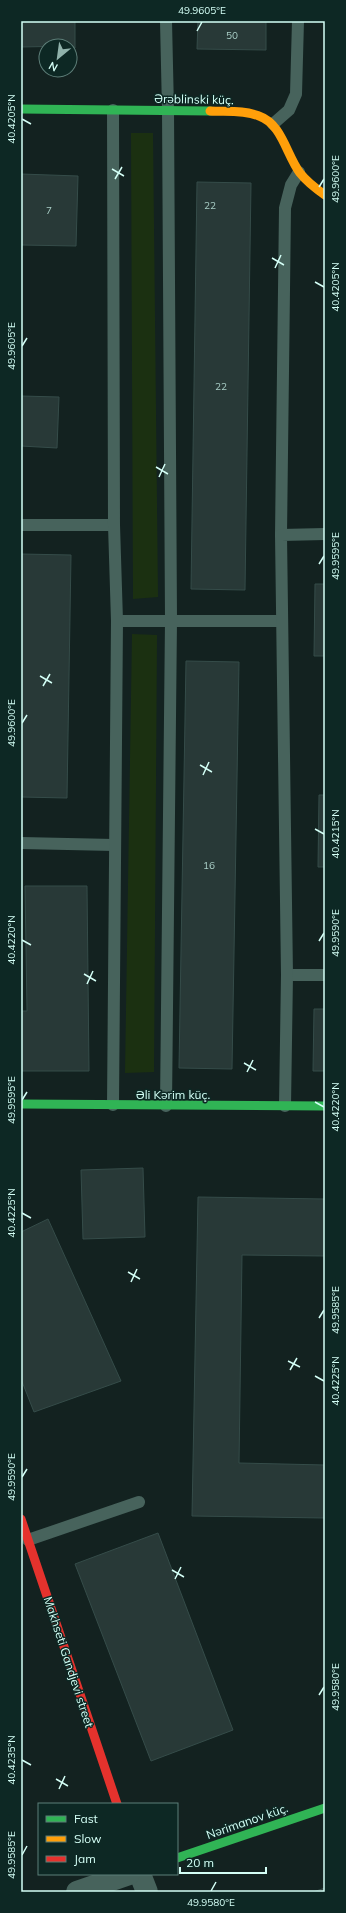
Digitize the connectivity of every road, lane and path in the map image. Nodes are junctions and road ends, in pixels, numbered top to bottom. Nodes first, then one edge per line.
1 (166, 21) edge
2 (298, 21) edge
3 (21, 109) edge
4 (113, 110) junction
5 (168, 110) junction
6 (273, 124) junction
7 (299, 172) junction
8 (325, 195) edge
9 (21, 525) edge
10 (114, 525) junction
11 (281, 534) junction
12 (325, 534) edge
13 (171, 620) junction
14 (117, 621) junction
15 (282, 621) junction
16 (21, 843) edge
17 (114, 845) junction
18 (287, 975) junction
19 (325, 975) edge
20 (21, 1104) edge
21 (113, 1105) junction
22 (166, 1106) junction
23 (286, 1106) junction
24 (325, 1106) edge
25 (139, 1502) dead end
26 (21, 1520) edge
27 (28, 1540) junction
28 (117, 1803) edge
29 (325, 1808) edge
30 (178, 1858) edge
31 (126, 1875) edge
32 (140, 1875) edge
33 (77, 1892) edge
34 (147, 1892) edge

1 - 5 lane
2 - 6 lane
3 - 4 street, Ərəblinski küç.
4 - 5 street, Ərəblinski küç.
4 - 10 lane
5 - 6 street, Ərəblinski küç.
5 - 13 lane
6 - 7 street
7 - 8 street
7 - 11 lane
9 - 10 lane
10 - 14 lane
11 - 12 lane
11 - 15 lane
13 - 14 lane
13 - 15 lane
13 - 22 lane
14 - 17 lane
15 - 18 lane
16 - 17 lane
17 - 21 lane
18 - 19 lane
18 - 23 lane
20 - 21 street, Əli Kərim küç.
21 - 22 street, Əli Kərim küç.
22 - 23 street, Əli Kərim küç.
23 - 24 street, Əli Kərim küç.
25 - 27 lane
26 - 27 street, Makhseti Gandjevi street
27 - 28 street, Makhseti Gandjevi street
29 - 30 street, Nərimanov küç.
31 - 33 street
32 - 34 street

